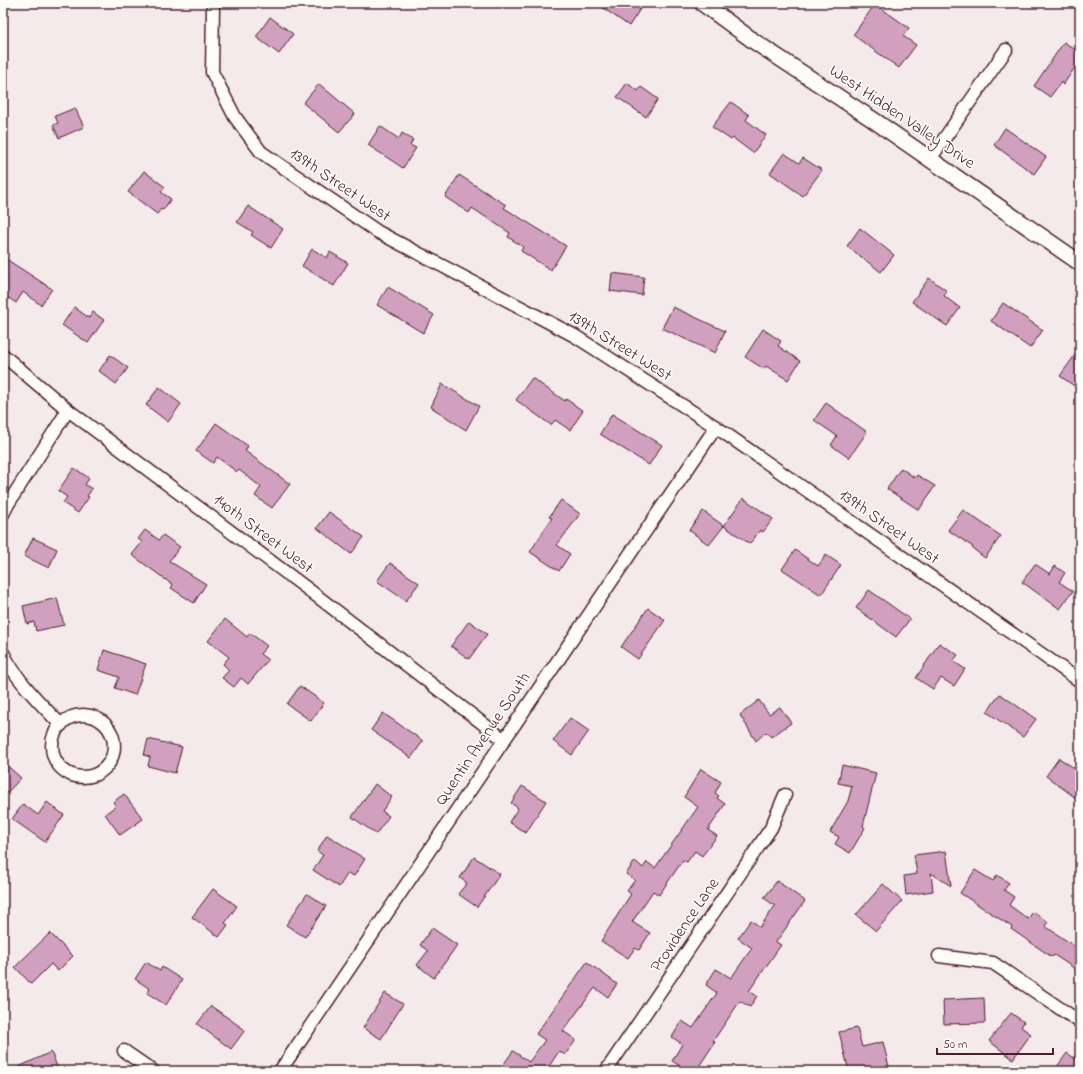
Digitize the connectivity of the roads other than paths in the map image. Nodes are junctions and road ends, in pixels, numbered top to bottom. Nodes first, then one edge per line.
1 (702, 3) edge
2 (213, 4) edge
3 (1006, 50) dead end
4 (930, 159) junction
5 (1080, 263) edge
6 (3, 355) edge
7 (68, 410) junction
8 (716, 427) junction
9 (3, 514) edge
10 (3, 653) edge
11 (1080, 681) edge
12 (61, 725) junction
13 (503, 740) junction
14 (785, 795) dead end
15 (939, 956) dead end
16 (1080, 1022) edge
17 (124, 1051) dead end
18 (153, 1071) edge
19 (280, 1071) edge
20 (606, 1071) edge

1 - 4 street, West Hidden Valley Drive
2 - 8 street, 139th Street West
3 - 4 street
4 - 5 street, West Hidden Valley Drive
6 - 7 street, 140th Street West
7 - 9 street
7 - 13 street, 140th Street West
8 - 11 street, 139th Street West
8 - 13 street, Quentin Avenue South
10 - 12 street
12 - 12 street
13 - 19 street, Quentin Avenue South
14 - 20 street, Providence Lane
15 - 16 street
17 - 18 street

